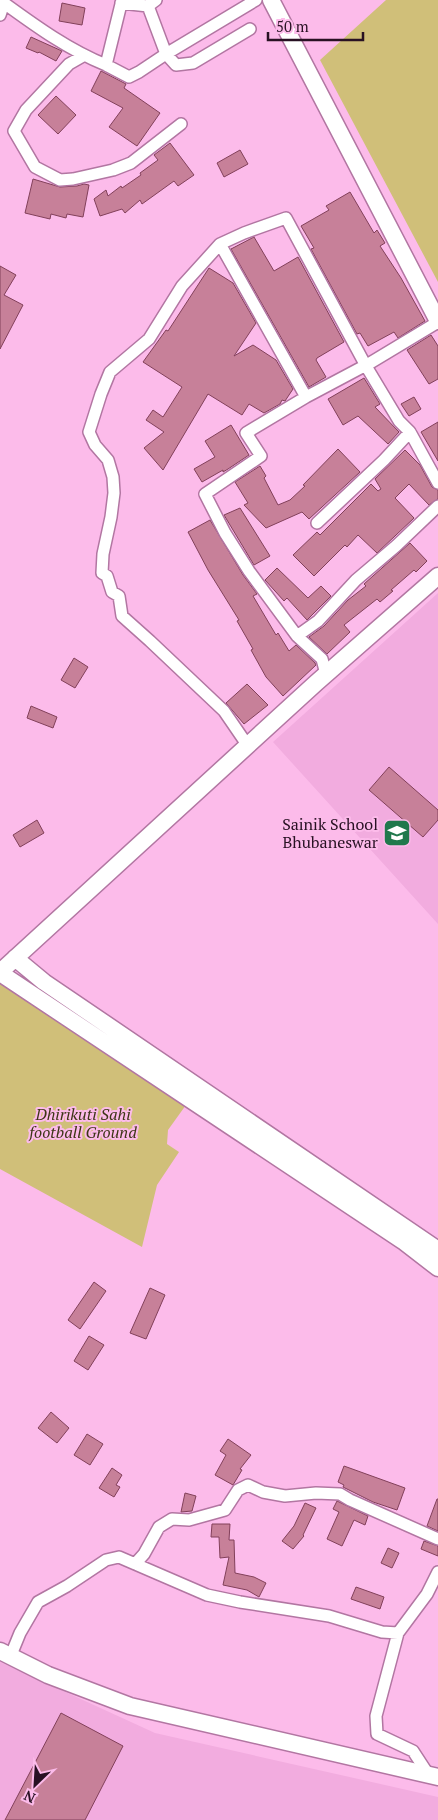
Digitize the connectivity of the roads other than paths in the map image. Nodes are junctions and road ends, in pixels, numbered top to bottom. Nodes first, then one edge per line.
1 (256, 0) edge
2 (271, 0) edge
3 (4, 2) edge
4 (121, 2) edge
5 (152, 3) edge
6 (0, 15) edge
7 (250, 29) dead end
8 (166, 54) junction
9 (84, 56) junction
10 (106, 65) junction
11 (181, 124) dead end
12 (220, 244) junction
13 (438, 322) edge
14 (366, 366) junction
15 (306, 397) junction
16 (410, 432) junction
17 (438, 483) edge
18 (438, 506) edge
19 (316, 523) dead end
20 (438, 576) edge
21 (297, 636) junction
22 (326, 674) junction
23 (248, 746) junction
24 (15, 958) junction
25 (0, 973) edge
26 (438, 1250) edge
27 (438, 1268) edge
28 (438, 1539) edge
29 (135, 1564) junction
30 (438, 1572) edge
31 (398, 1633) junction
32 (5, 1653) edge
33 (433, 1775) edge

1 - 8 street
2 - 13 street
3 - 6 street
3 - 9 street
4 - 5 street
4 - 10 street
5 - 8 street
7 - 8 street
8 - 10 street
9 - 10 street
9 - 11 street
12 - 14 street
12 - 15 street
12 - 23 street
13 - 14 street
14 - 15 street
14 - 16 street
15 - 21 street
16 - 17 street
16 - 19 street
18 - 21 street
20 - 22 street
21 - 22 street
22 - 23 street
23 - 24 street
24 - 25 street
24 - 26 street
25 - 27 street
28 - 29 street
29 - 31 street
29 - 32 street
30 - 31 street
31 - 33 street
32 - 33 street

